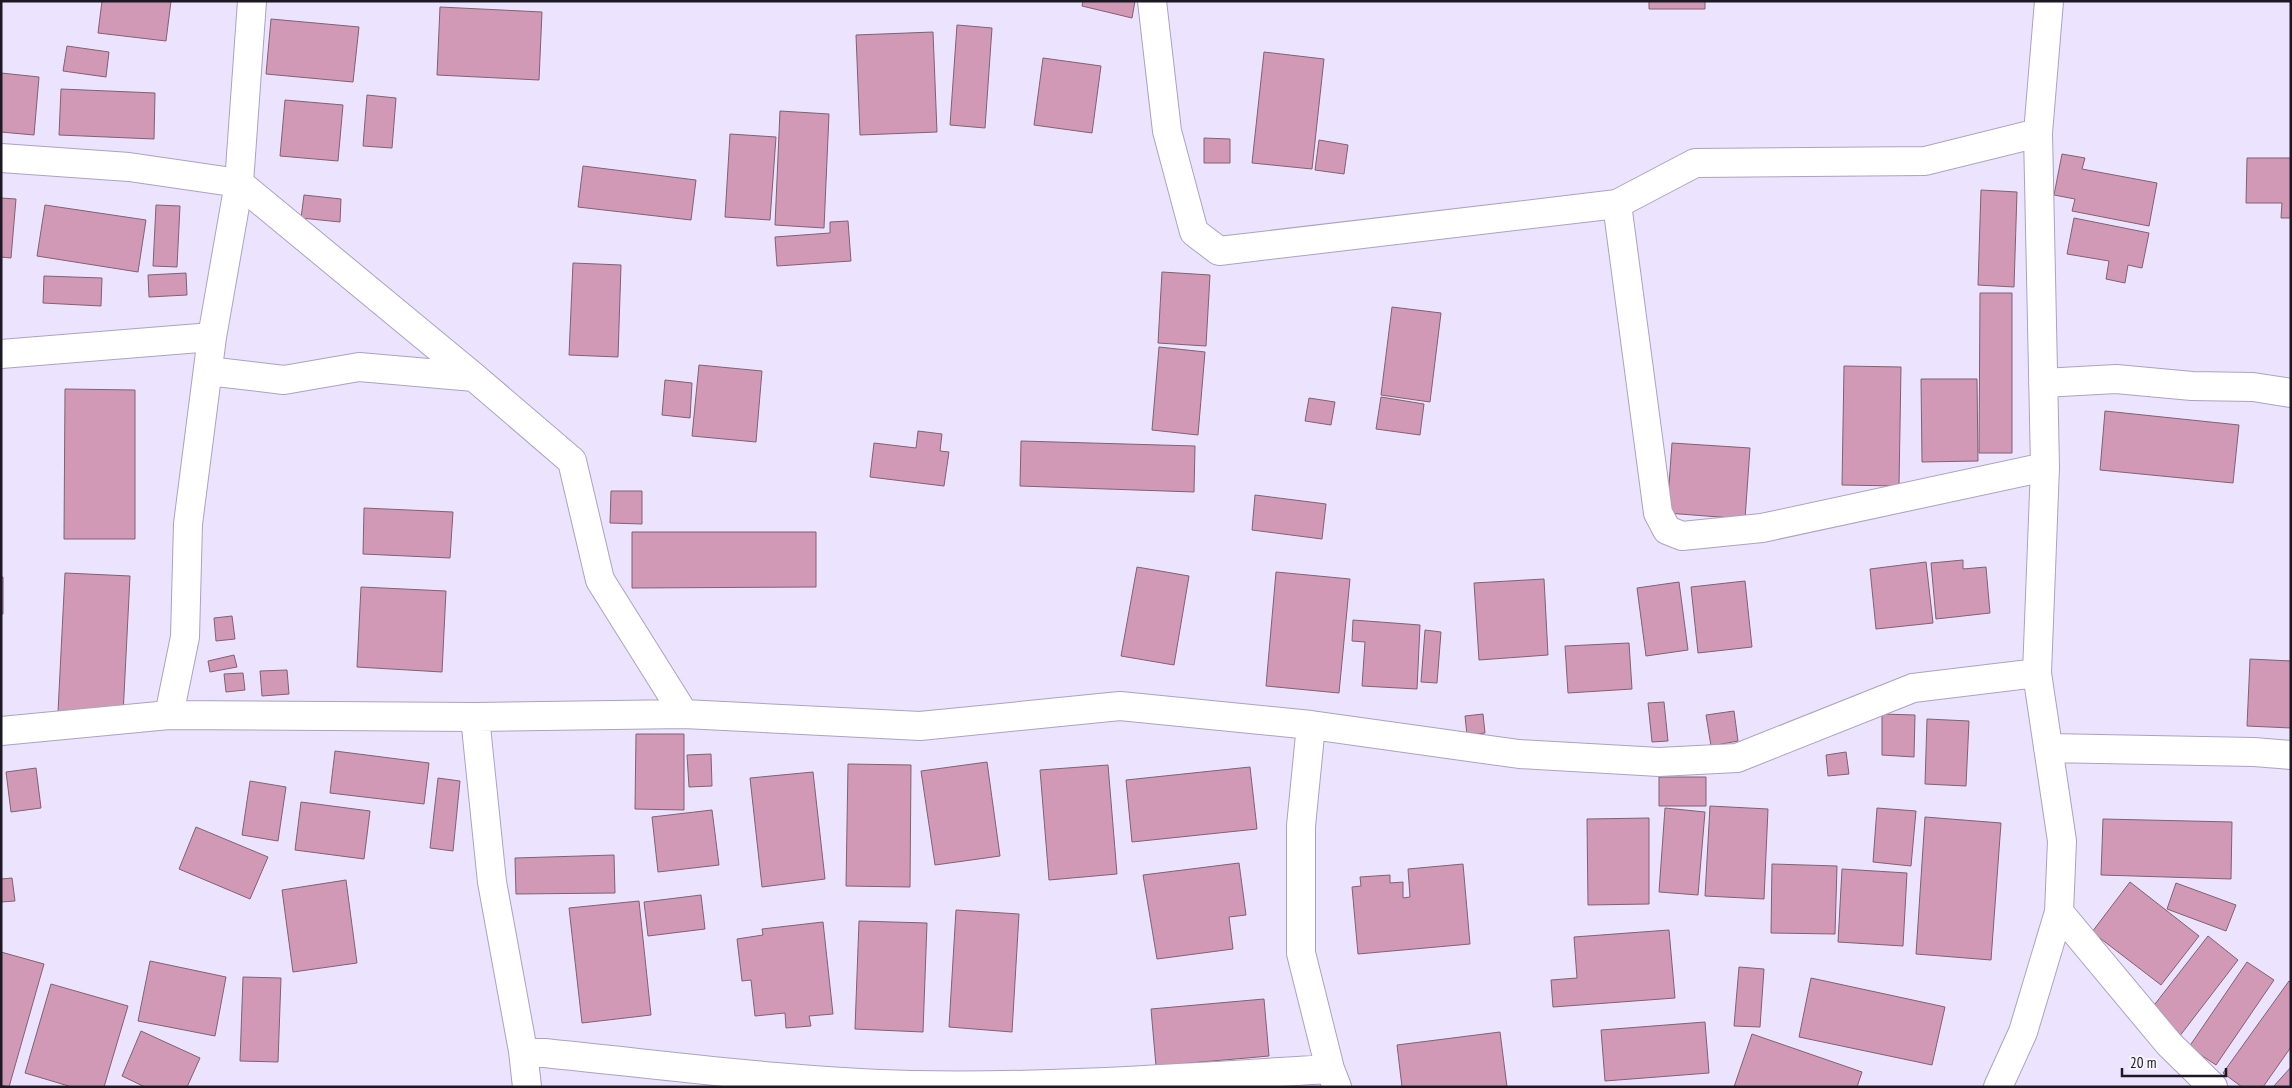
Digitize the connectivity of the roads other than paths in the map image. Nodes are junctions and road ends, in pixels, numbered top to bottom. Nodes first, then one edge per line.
1 (252, 1) edge
2 (1152, 1) edge
3 (2049, 1) edge
4 (2038, 133) junction
5 (1, 158) edge
6 (239, 183) junction
7 (1617, 204) junction
8 (212, 337) junction
9 (1, 354) edge
10 (208, 371) junction
11 (474, 377) junction
12 (2043, 383) junction
13 (2291, 393) edge
14 (2045, 467) junction
15 (2037, 673) junction
16 (684, 714) junction
17 (169, 715) junction
18 (475, 717) junction
19 (1311, 725) junction
20 (1, 731) edge
21 (2048, 748) junction
22 (2291, 755) edge
23 (2059, 912) junction
24 (523, 1051) junction
25 (1334, 1078) edge
26 (912, 1086) edge
27 (527, 1087) edge
28 (1998, 1087) edge
29 (2213, 1087) edge

1 - 6 street
2 - 7 street
3 - 4 street
4 - 7 street
4 - 12 street
5 - 6 street
6 - 8 street
6 - 11 street
7 - 14 street
8 - 9 street
8 - 10 street
10 - 11 street
10 - 17 street
11 - 16 street
12 - 13 street
12 - 14 street
14 - 15 street
15 - 19 street
15 - 21 street
16 - 18 street
16 - 19 street
17 - 18 street
17 - 20 street
18 - 24 street
19 - 25 street
21 - 22 street
21 - 23 street
23 - 28 street
23 - 29 street
24 - 26 street
24 - 27 street
25 - 26 street

